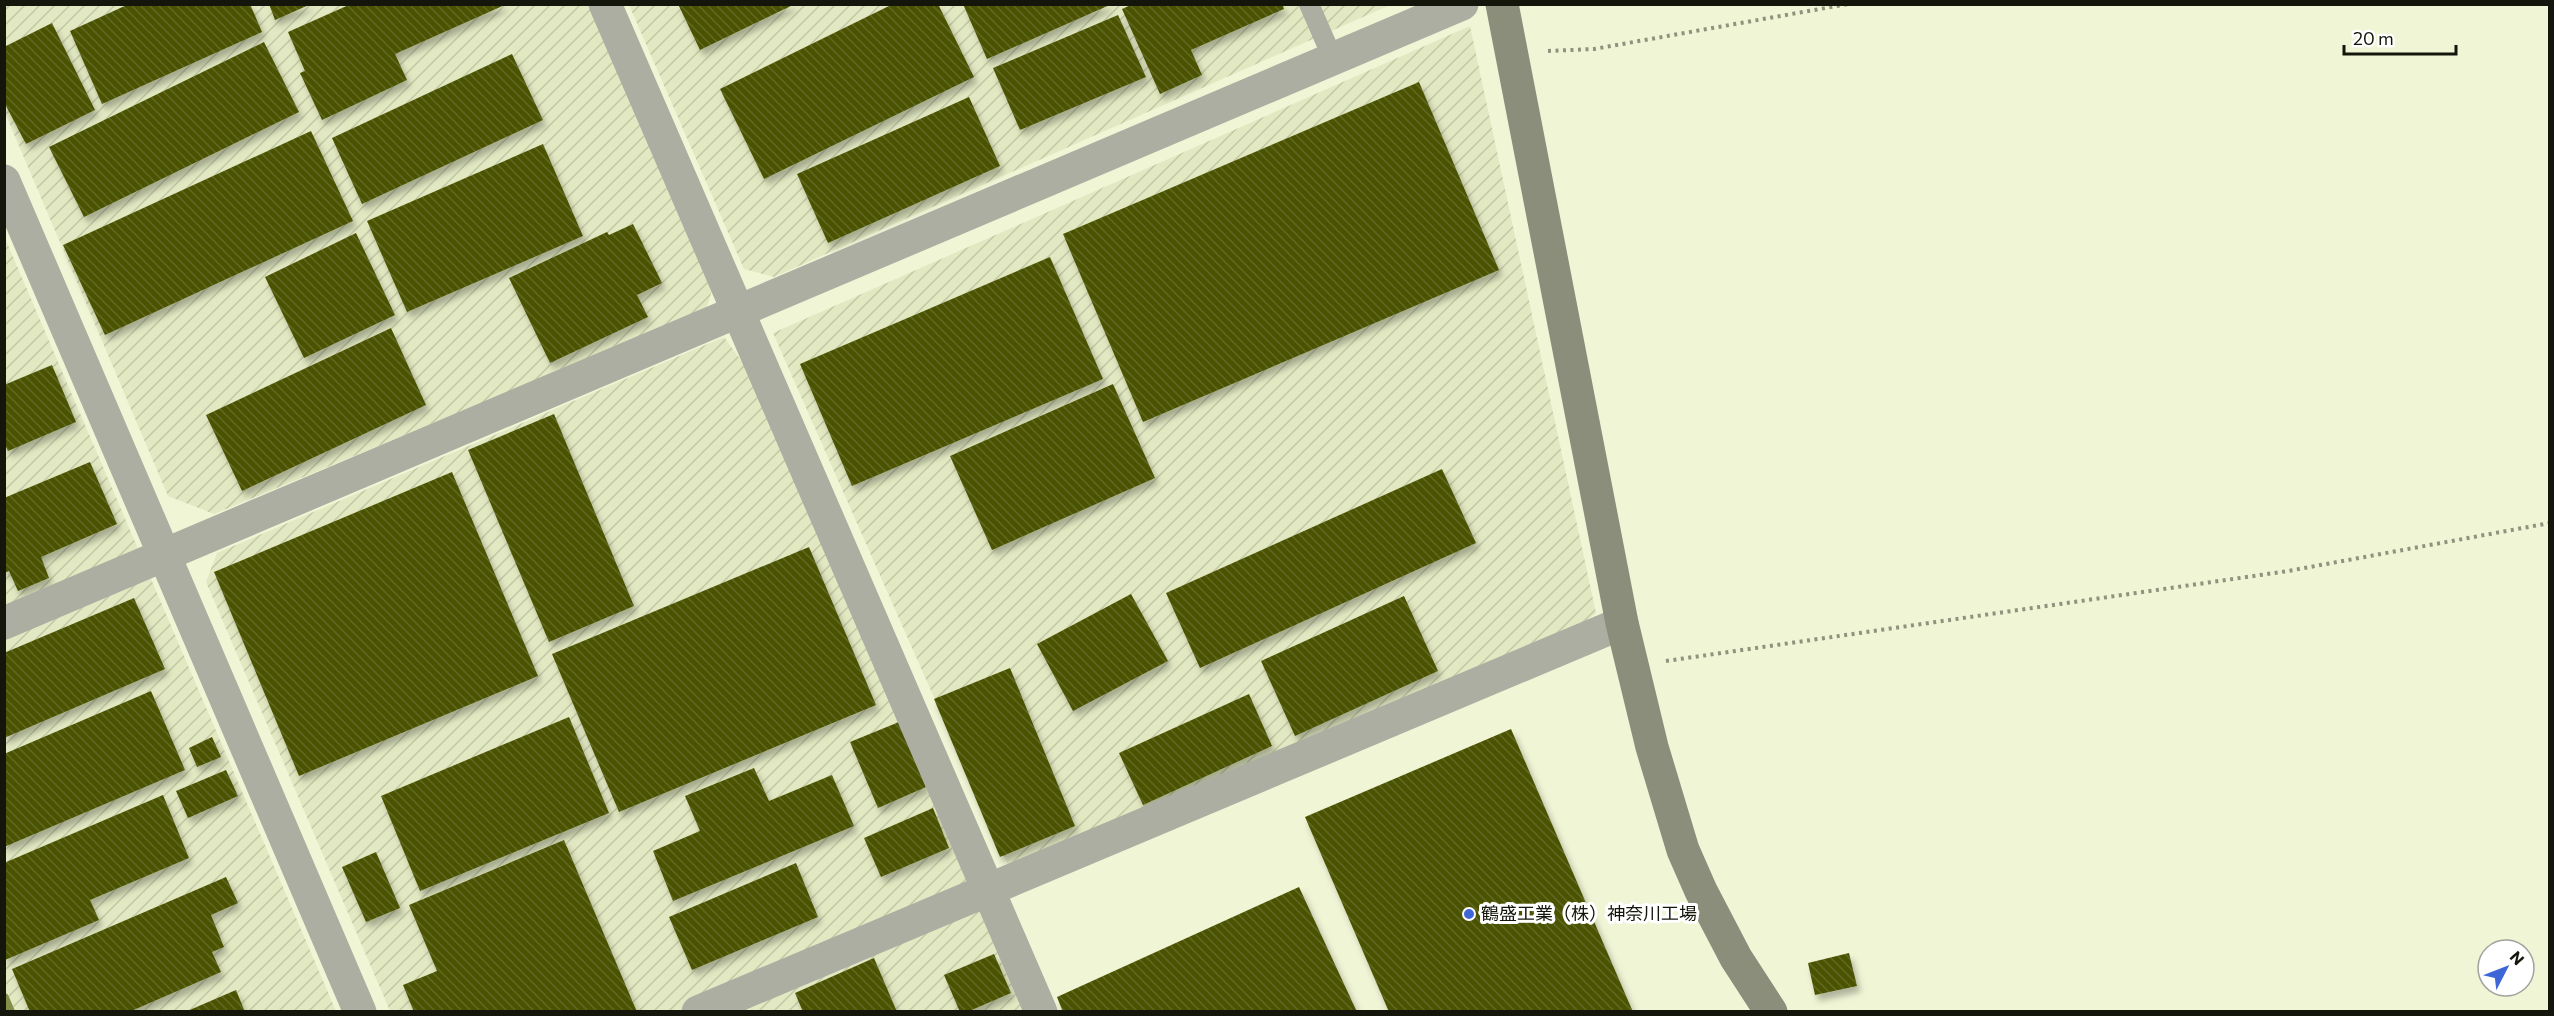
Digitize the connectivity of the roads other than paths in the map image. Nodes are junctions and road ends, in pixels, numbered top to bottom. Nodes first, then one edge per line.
1 (605, 4) edge
2 (1309, 4) edge
3 (1462, 4) edge
4 (1502, 4) edge
5 (1333, 60) junction
6 (4, 181) edge
7 (740, 310) junction
8 (164, 556) junction
9 (4, 623) edge
10 (1622, 623) junction
11 (989, 890) junction
12 (360, 1011) edge
13 (698, 1011) edge
14 (1041, 1011) edge
15 (1771, 1011) edge

1 - 7 street
2 - 5 lane
3 - 5 street
4 - 10 street
5 - 7 street
6 - 8 street
7 - 8 street
7 - 11 street
8 - 9 street
8 - 12 street
10 - 11 street
10 - 15 street
11 - 13 street
11 - 14 street

